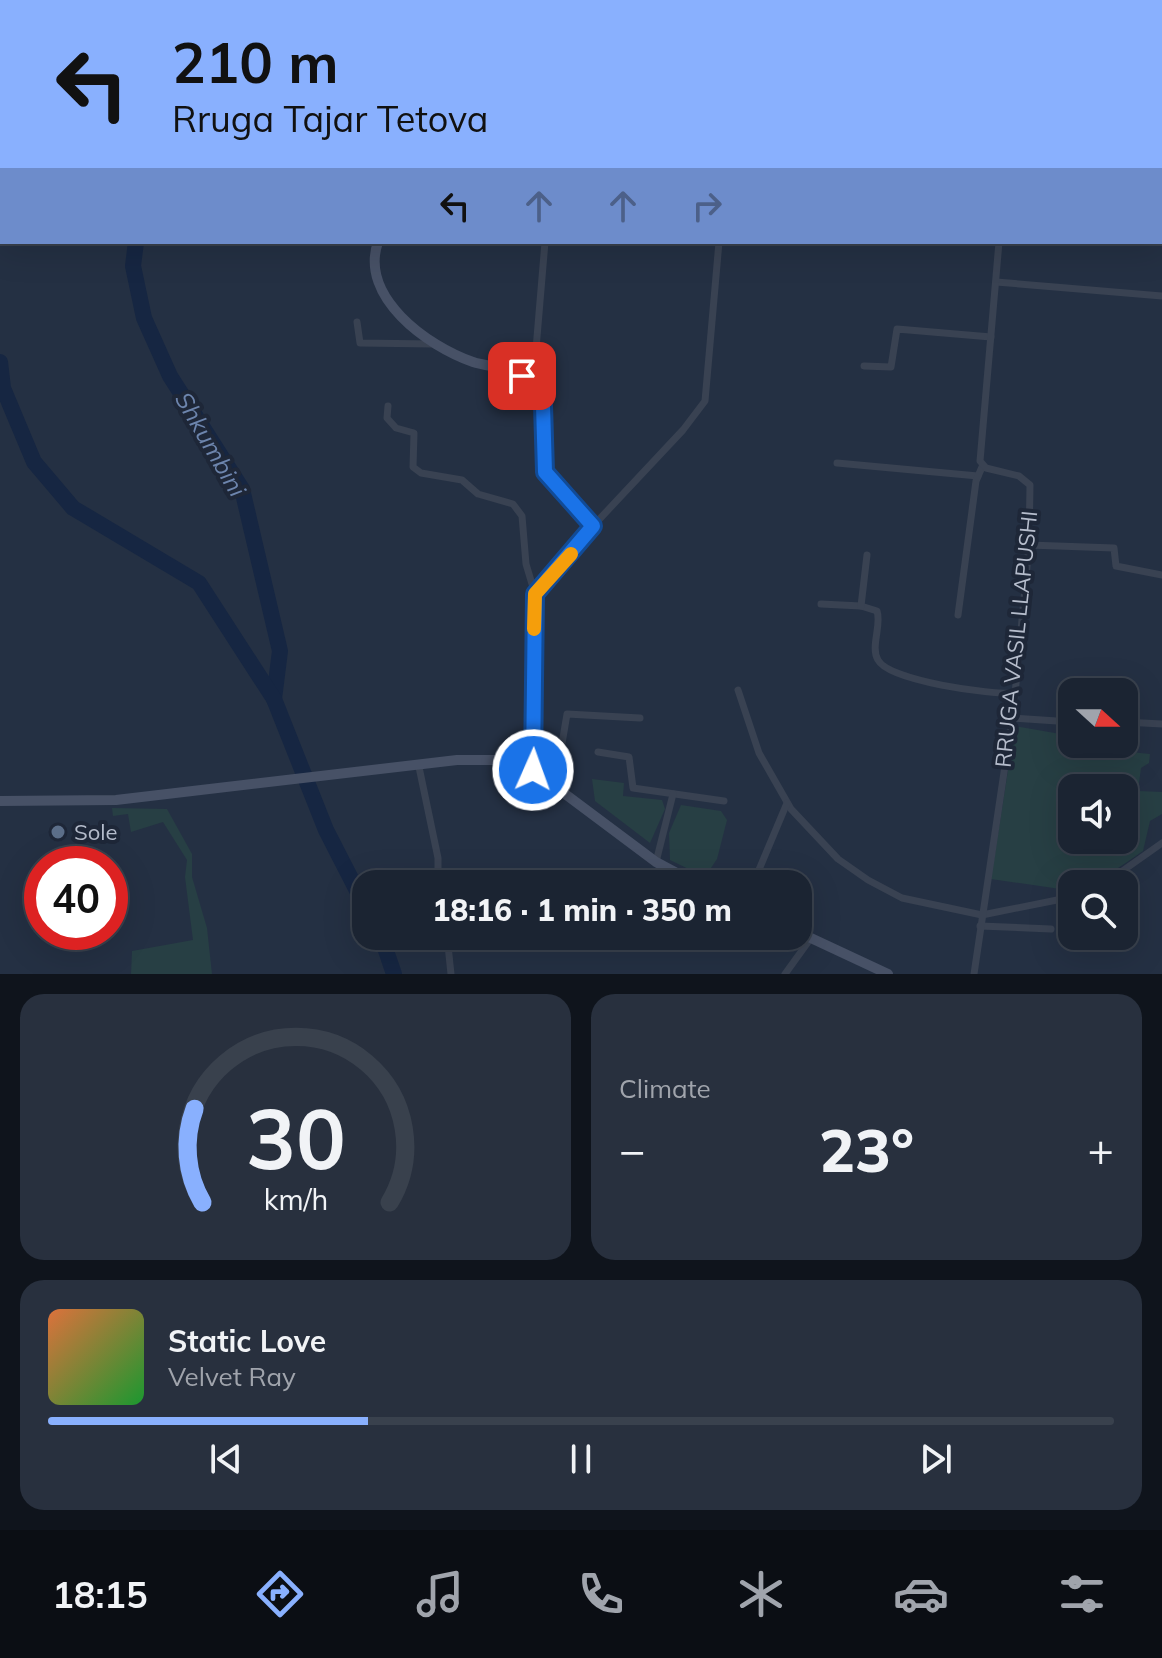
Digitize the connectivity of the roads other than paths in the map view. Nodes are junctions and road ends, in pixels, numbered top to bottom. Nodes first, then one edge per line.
1 (378, 244) edge
2 (545, 244) edge
3 (719, 244) edge
4 (999, 244) edge
5 (996, 282) junction
6 (1162, 296) edge
7 (357, 322) dead end
8 (991, 337) junction
9 (433, 344) junction
10 (864, 366) dead end
11 (527, 382) junction
12 (388, 406) dead end
13 (837, 463) dead end
14 (982, 467) junction
15 (978, 476) junction
16 (593, 526) junction
17 (1029, 545) junction
18 (867, 555) dead end
19 (1162, 575) edge
20 (535, 594) junction
21 (821, 604) dead end
22 (861, 606) junction
23 (958, 615) dead end
24 (738, 690) dead end
25 (1015, 693) junction
26 (640, 718) dead end
27 (1012, 718) junction
28 (1058, 721) edge
29 (1138, 723) edge
30 (1162, 724) edge
31 (598, 752) dead end
32 (419, 767) junction
33 (533, 770) junction
34 (555, 785) junction
35 (673, 794) junction
36 (0, 801) edge
37 (724, 801) dead end
38 (787, 803) junction
39 (1162, 843) edge
40 (656, 862) junction
41 (438, 870) edge
42 (671, 870) edge
43 (759, 870) edge
44 (1124, 870) edge
45 (1058, 900) edge
46 (982, 915) junction
47 (980, 926) junction
48 (1051, 929) dead end
49 (812, 938) edge
50 (448, 950) edge
51 (802, 950) edge
52 (451, 974) edge
53 (785, 974) edge
54 (888, 974) edge
55 (974, 974) edge

1 - 9 main road
2 - 11 street
3 - 16 street
4 - 5 street
5 - 6 street
5 - 8 street
7 - 9 street
8 - 10 street
8 - 14 street
9 - 11 main road
11 - 16 main road
12 - 20 street
13 - 15 street
14 - 15 street
14 - 17 street, RRUGA VASIL LLAPUSHI
15 - 23 street
16 - 20 main road
17 - 19 street
17 - 25 street, RRUGA VASIL LLAPUSHI
18 - 22 street
20 - 33 main road
21 - 22 street
22 - 25 street
24 - 38 street
25 - 27 street, RRUGA VASIL LLAPUSHI
26 - 34 street
27 - 28 street
27 - 46 street, RRUGA VASIL LLAPUSHI
29 - 30 street
31 - 35 street
32 - 33 main road
32 - 36 main road
32 - 41 street
33 - 34 main road
34 - 40 main road
35 - 37 street
35 - 40 street
38 - 43 street
38 - 46 street
39 - 44 street
40 - 42 main road
45 - 46 street
46 - 47 street, RRUGA VASIL LLAPUSHI
47 - 48 street
47 - 55 street, RRUGA VASIL LLAPUSHI
49 - 54 main road
50 - 52 street
51 - 53 street

